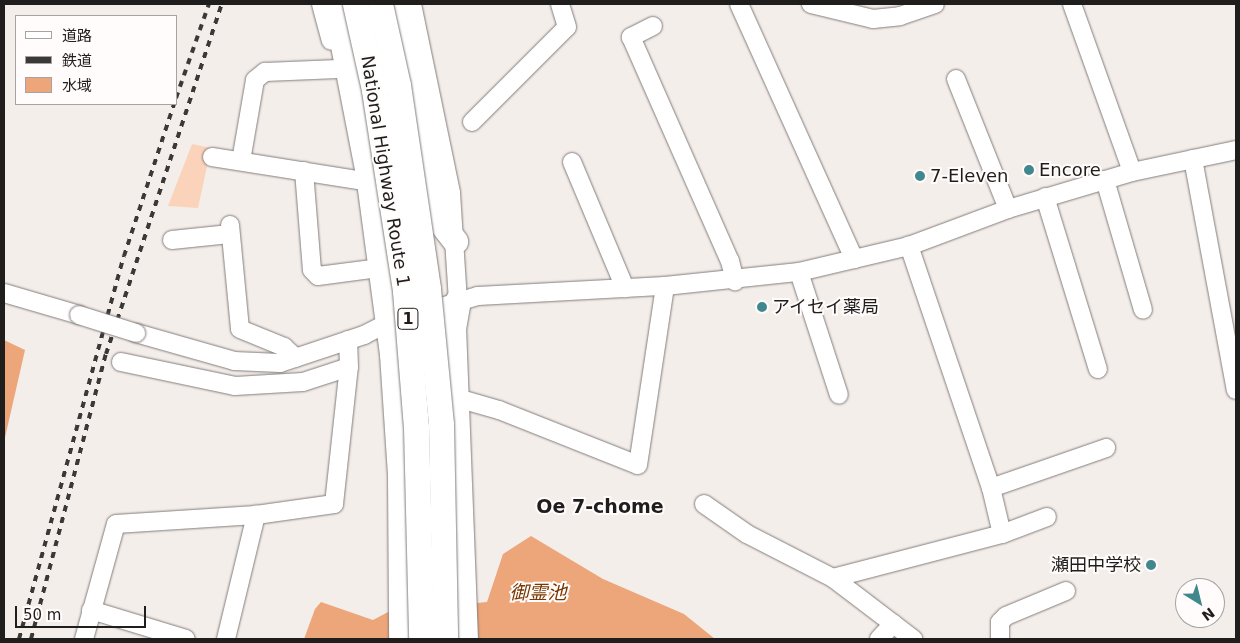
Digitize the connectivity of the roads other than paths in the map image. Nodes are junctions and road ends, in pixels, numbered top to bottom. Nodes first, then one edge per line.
1 (321, 4) edge
2 (335, 4) edge
3 (355, 4) edge
4 (380, 4) edge
5 (401, 4) edge
6 (412, 4) edge
7 (560, 4) edge
8 (739, 4) edge
9 (811, 4) edge
10 (1072, 4) edge
11 (930, 5) edge
12 (833, 7) edge
13 (653, 26) dead end
14 (338, 69) junction
15 (956, 79) dead end
16 (472, 122) dead end
17 (1236, 150) edge
18 (212, 157) dead end
19 (1193, 159) junction
20 (241, 161) junction
21 (572, 162) dead end
22 (304, 171) junction
23 (1132, 172) junction
24 (358, 180) junction
25 (1105, 180) junction
26 (1046, 197) junction
27 (1008, 209) junction
28 (172, 240) dead end
29 (456, 241) junction
30 (909, 246) junction
31 (854, 259) junction
32 (372, 269) junction
33 (799, 272) junction
34 (736, 281) junction
35 (666, 286) junction
36 (625, 288) junction
37 (4, 293) edge
38 (458, 300) junction
39 (1143, 310) dead end
40 (388, 317) junction
41 (348, 340) junction
42 (296, 358) junction
43 (121, 362) dead end
44 (349, 368) junction
45 (1098, 369) dead end
46 (1236, 390) edge
47 (839, 395) dead end
48 (457, 398) junction
49 (1106, 448) dead end
50 (991, 488) junction
51 (704, 504) dead end
52 (256, 515) junction
53 (1047, 517) dead end
54 (1002, 534) junction
55 (833, 578) junction
56 (1066, 590) dead end
57 (91, 610) junction
58 (893, 624) junction
59 (84, 639) edge
60 (186, 639) edge
61 (226, 639) edge
62 (401, 639) edge
63 (421, 639) edge
64 (445, 639) edge
65 (465, 639) edge
66 (879, 639) edge
67 (912, 639) edge
68 (1000, 639) edge

1 - 14 street
2 - 40 highway
3 - 63 highway, National Highway Route 1 / 1, bridge
4 - 64 highway, National Highway Route 1 / 1, bridge
5 - 29 highway
6 - 29 street
7 - 16 street
8 - 31 street
9 - 12 street
10 - 23 street
11 - 12 street
13 - 34 street
14 - 20 street
14 - 24 street
15 - 27 street
17 - 19 street
18 - 20 street
19 - 23 street
19 - 46 street
20 - 22 street
21 - 36 street
22 - 24 street
22 - 32 street
23 - 25 street
24 - 32 street
25 - 26 street
25 - 39 street
26 - 27 street
26 - 45 street
27 - 30 street
28 - 42 street
29 - 38 street
30 - 31 street
30 - 50 street
31 - 33 street
32 - 40 street
33 - 34 street
33 - 47 street
34 - 35 street
35 - 36 street
35 - 48 street
36 - 38 street
37 - 42 street, bridge
38 - 40 street
38 - 48 highway
40 - 41 street
40 - 62 highway
41 - 42 street
41 - 44 street
43 - 44 street
44 - 52 street
48 - 65 highway
49 - 50 street
50 - 54 street
51 - 55 street
52 - 57 street
52 - 61 street
53 - 54 street
54 - 55 street
55 - 58 street
56 - 68 street
57 - 59 street
57 - 60 street
58 - 66 street
58 - 67 street

